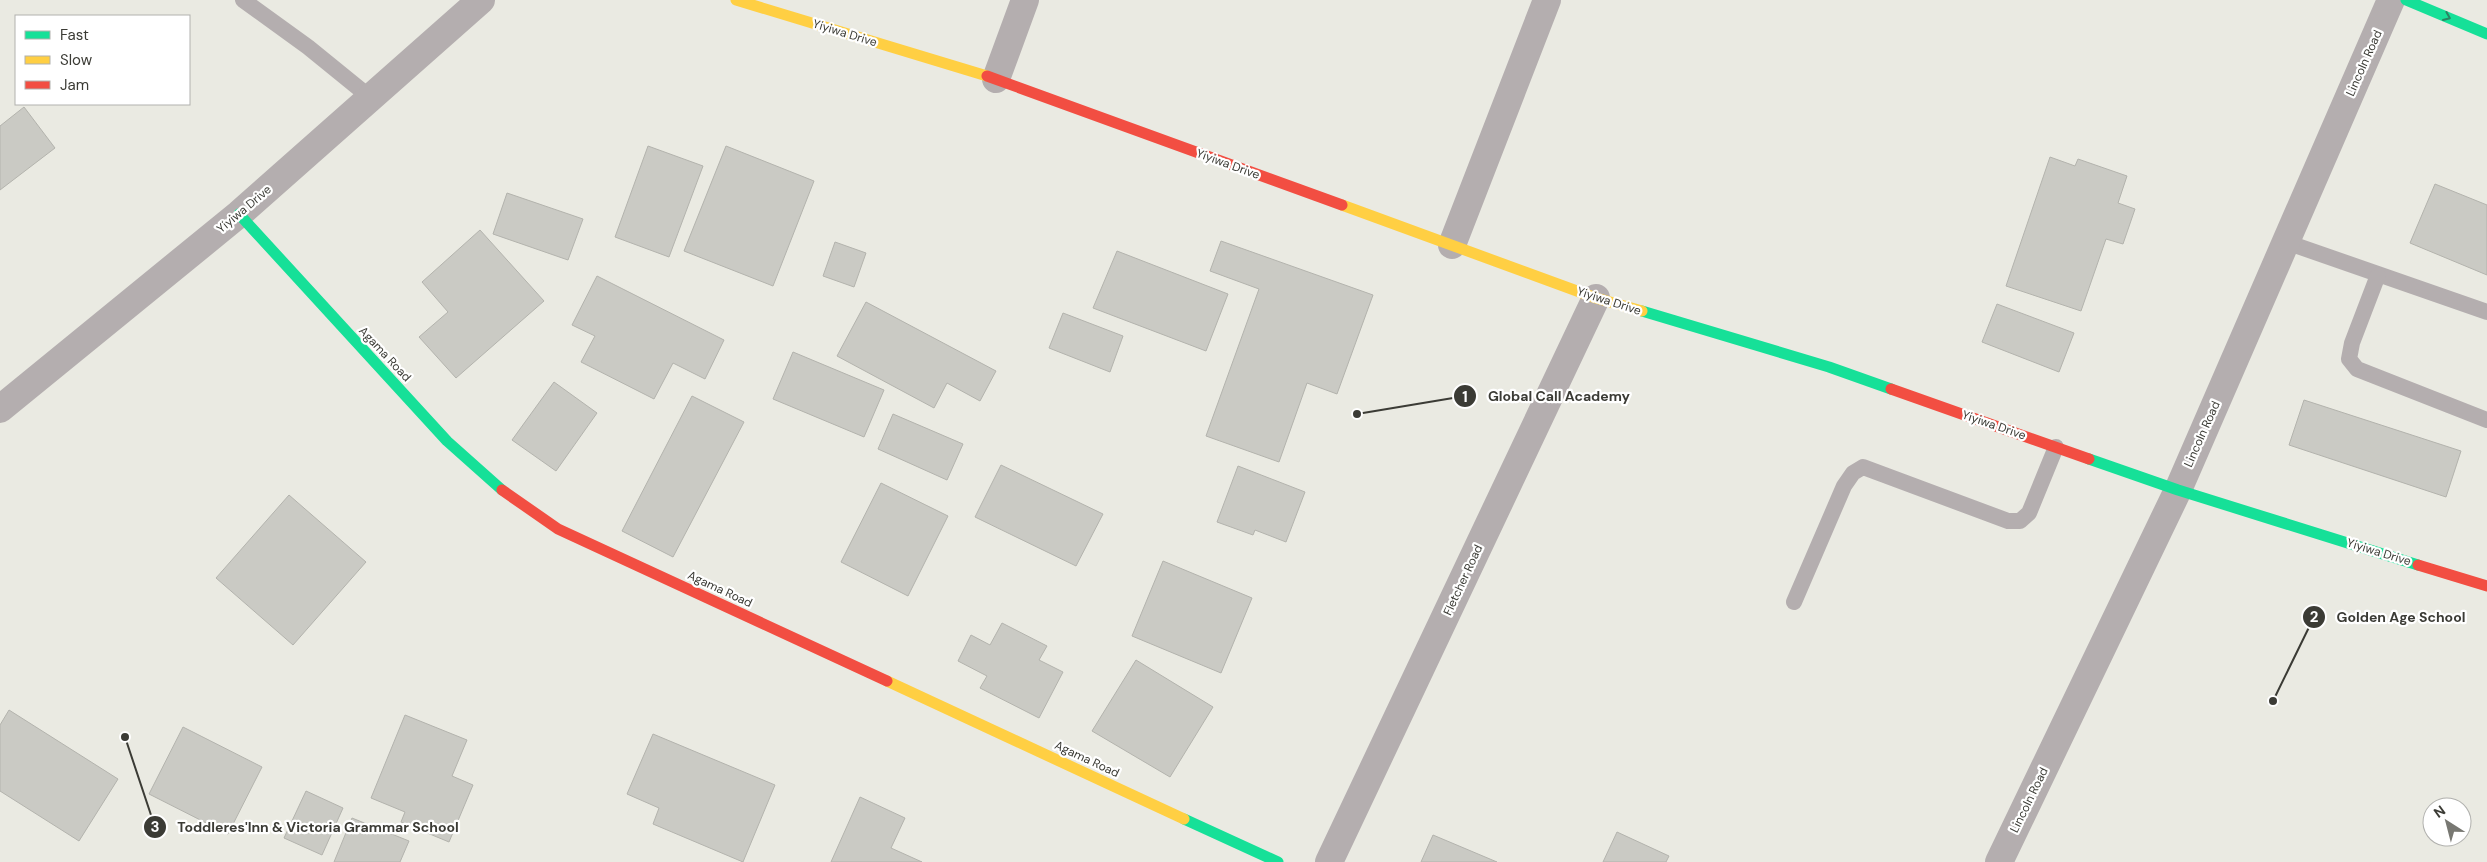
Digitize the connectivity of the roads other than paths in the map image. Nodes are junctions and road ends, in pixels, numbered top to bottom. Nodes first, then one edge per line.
1 (243, 0) edge
2 (482, 0) edge
3 (736, 0) edge
4 (1025, 0) edge
5 (1547, 0) edge
6 (2391, 0) edge
7 (2406, 0) edge
8 (2487, 34) edge
9 (996, 79) junction
10 (372, 99) junction
11 (239, 214) junction
12 (2286, 242) junction
13 (1452, 246) junction
14 (2378, 276) junction
15 (1596, 298) junction
16 (2487, 312) edge
17 (0, 409) edge
18 (2487, 420) edge
19 (2056, 447) junction
20 (2178, 490) junction
21 (2487, 586) edge
22 (1794, 602) dead end
23 (1278, 862) edge
24 (1329, 862) edge
25 (1999, 862) edge

1 - 10 lane
2 - 10 street, Yiyiwa Drive
3 - 9 street, Yiyiwa Drive
4 - 9 street
5 - 13 street
6 - 12 street, Lincoln Road
7 -> 8 street
9 - 13 street, Yiyiwa Drive
10 - 11 street, Yiyiwa Drive
11 - 17 street, Yiyiwa Drive
11 - 23 street, Agama Road
12 - 14 lane
12 - 20 street, Lincoln Road
13 - 15 street, Yiyiwa Drive
14 - 16 lane
14 - 18 lane
15 - 19 street, Yiyiwa Drive
15 - 24 street, Fletcher Road
19 - 20 street, Yiyiwa Drive
19 - 22 lane
20 - 21 street, Yiyiwa Drive
20 - 25 street, Lincoln Road

